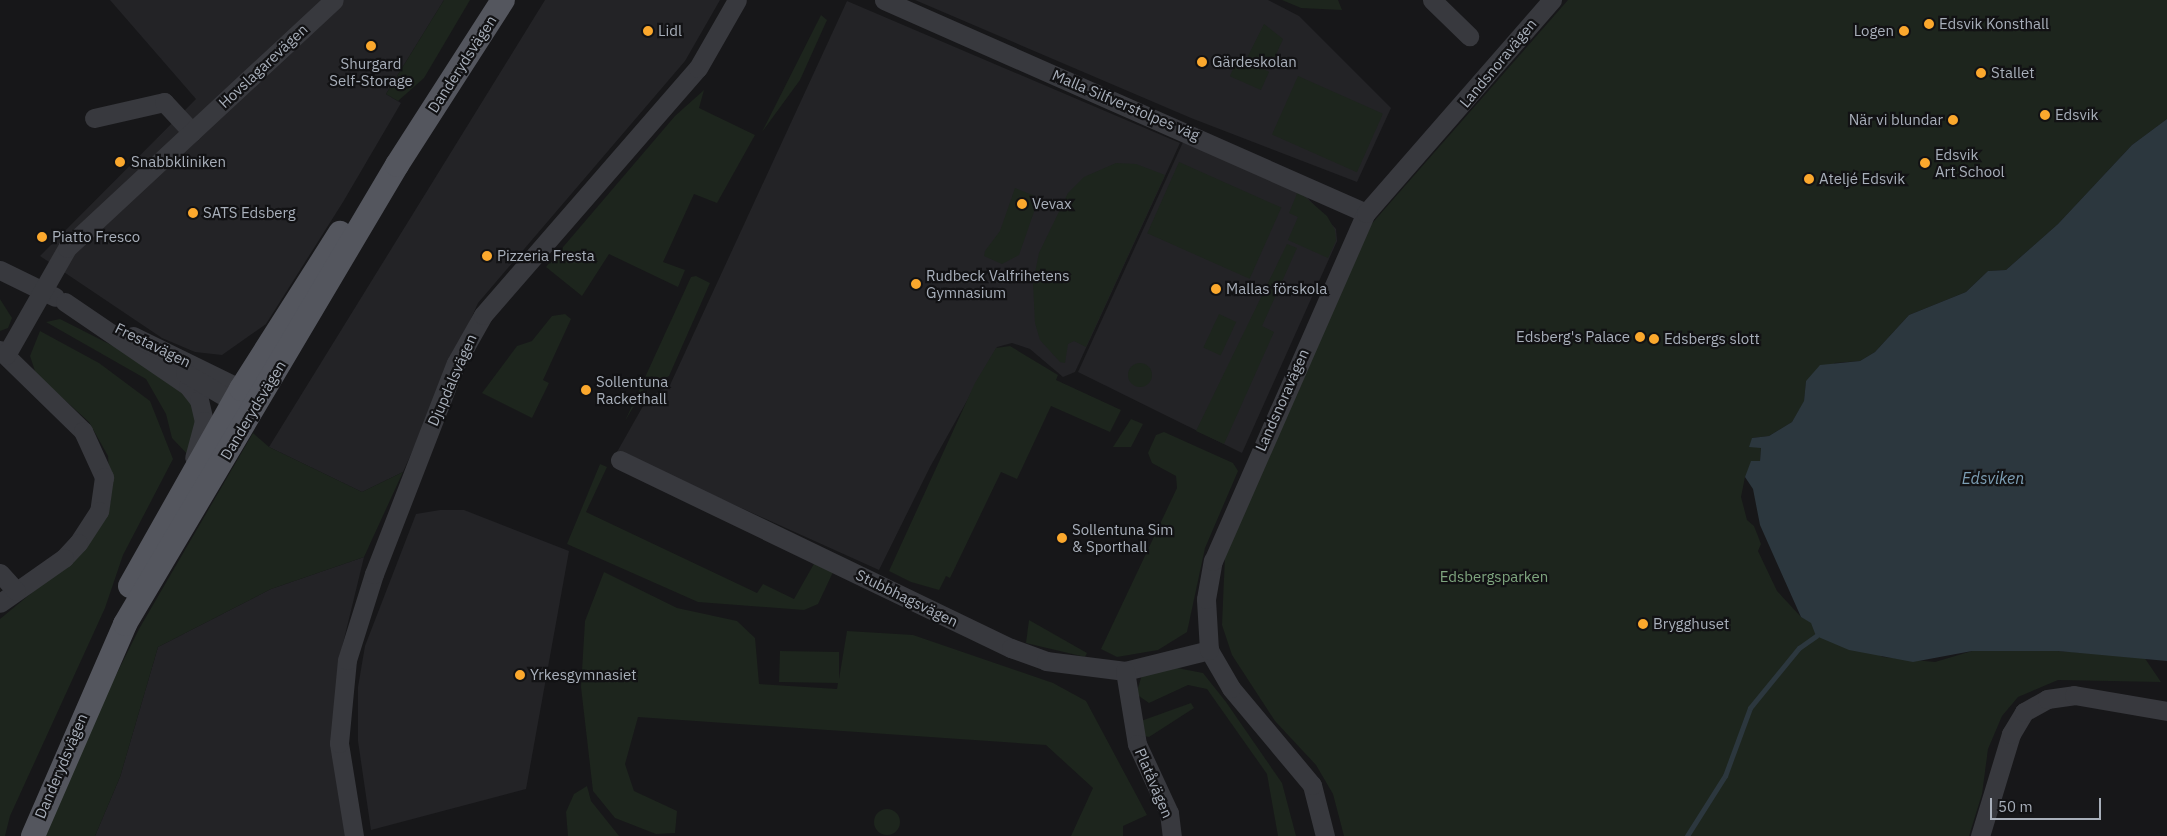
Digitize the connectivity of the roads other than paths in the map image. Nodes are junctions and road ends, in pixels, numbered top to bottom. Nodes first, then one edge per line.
1 (334, 0) edge
2 (484, 0) edge
3 (503, 0) edge
4 (737, 0) edge
5 (884, 0) edge
6 (1432, 0) edge
7 (1552, 0) edge
8 (1468, 36) dead end
9 (94, 118) dead end
10 (192, 132) junction
11 (1366, 213) junction
12 (0, 270) edge
13 (43, 291) junction
14 (65, 302) junction
15 (130, 345) junction
16 (3, 352) edge
17 (269, 385) junction
18 (240, 397) junction
19 (620, 460) dead end
20 (218, 469) junction
21 (177, 502) junction
22 (0, 573) edge
23 (16, 590) junction
24 (0, 603) edge
25 (1209, 650) junction
26 (1124, 671) junction
27 (2167, 711) edge
28 (17, 836) edge
29 (33, 836) edge
30 (354, 836) edge
31 (1172, 836) edge
32 (1326, 836) edge
33 (1980, 836) edge

1 - 10 street, Hovslagarevägen
2 - 18 main road, Danderydsvägen
3 - 17 main road, Danderydsvägen
4 - 30 street, Djupdalsvägen
5 - 11 street, Malla Silfverstolpes väg
6 - 8 street
7 - 11 street, Landsnoravägen
9 - 10 street
10 - 13 street, Hovslagarevägen
11 - 25 street, Landsnoravägen
12 - 13 street, Frestavägen
13 - 14 street, Frestavägen
13 - 16 street, Hovslagarevägen
14 - 15 street, Frestavägen
14 - 18 street, Frestavägen
15 - 18 street, Frestavägen
15 - 21 street, Frestavägen
16 - 23 street
17 - 18 main road
17 - 20 main road, Danderydsvägen
18 - 20 main road
18 - 21 main road, Danderydsvägen
19 - 26 street, Stubbhagsvägen
20 - 29 main road, Danderydsvägen
21 - 28 main road, Danderydsvägen
22 - 23 street
23 - 24 street
25 - 26 street, Stubbhagsvägen
25 - 32 street, Landsnoravägen
26 - 31 street, Platåvägen
27 - 33 street

